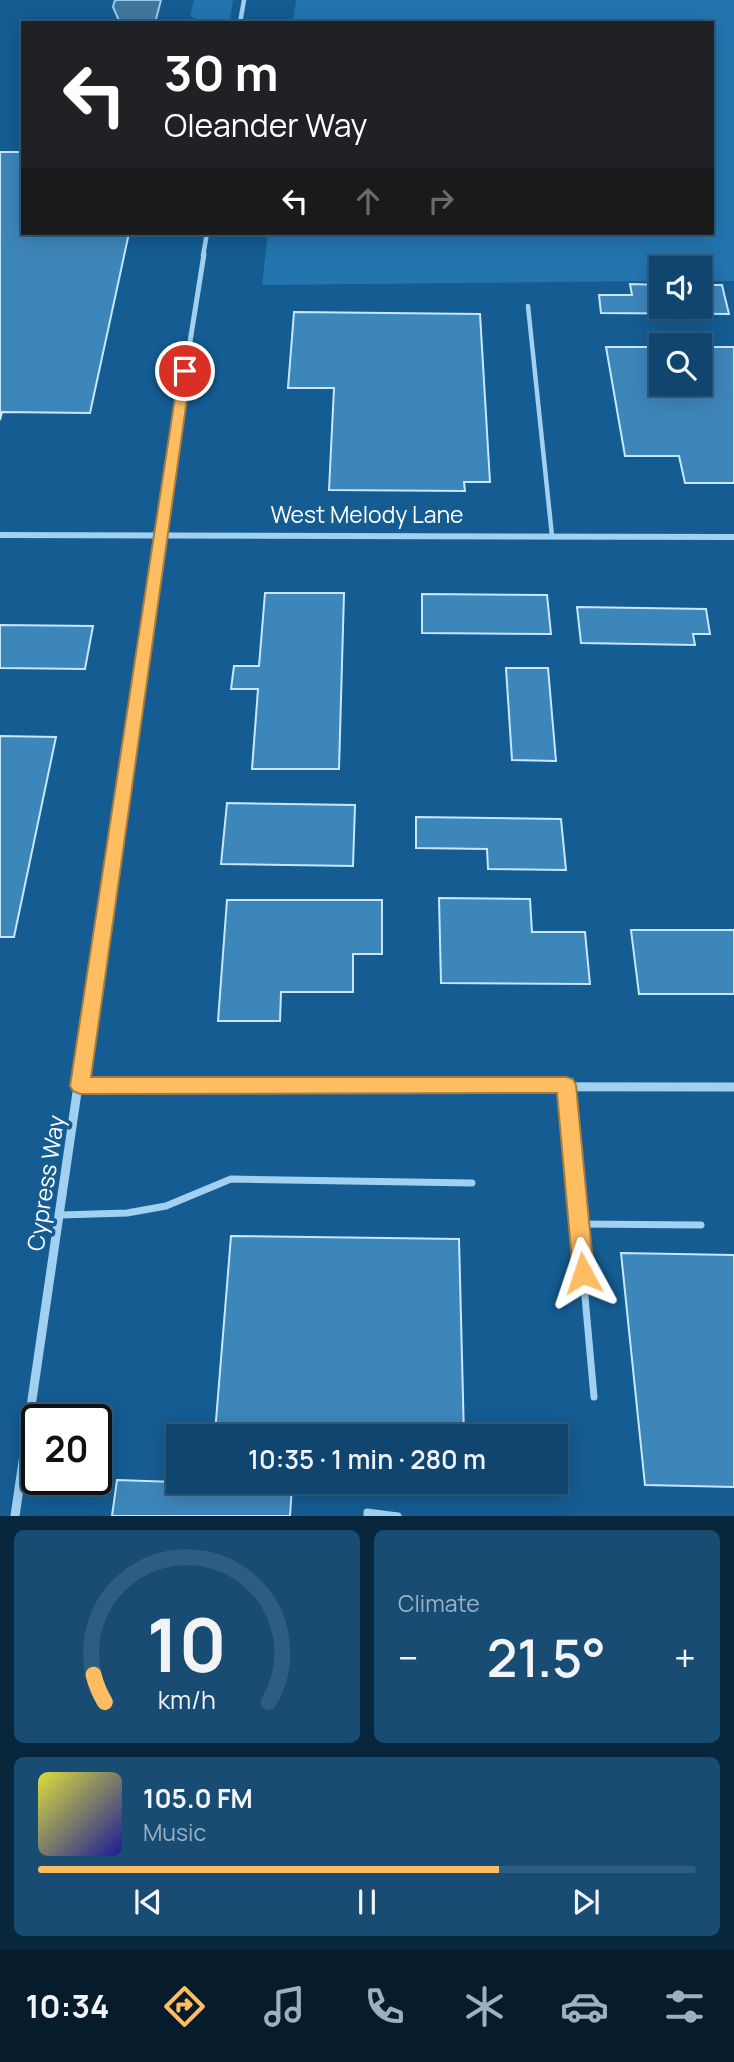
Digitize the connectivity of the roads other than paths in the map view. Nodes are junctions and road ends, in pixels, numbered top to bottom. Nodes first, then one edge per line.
1 (244, 0) edge
2 (240, 21) edge
3 (206, 235) edge
4 (528, 306) dead end
5 (0, 535) edge
6 (159, 535) junction
7 (552, 536) junction
8 (734, 537) edge
9 (566, 1085) junction
10 (80, 1086) junction
11 (734, 1087) edge
12 (472, 1183) dead end
13 (60, 1214) junction
14 (579, 1224) junction
15 (701, 1225) dead end
16 (594, 1397) dead end
17 (15, 1516) edge
18 (367, 1516) edge
19 (398, 1516) edge

1 - 2 street
3 - 6 street, Cypress Way
4 - 7 lane
5 - 6 street, West Melody Lane
6 - 7 street, West Melody Lane
6 - 10 street, Cypress Way
7 - 8 street, West Melody Lane
9 - 10 street
9 - 11 street
9 - 14 lane
10 - 13 street, Cypress Way
12 - 13 lane
13 - 17 street, Cypress Way
14 - 15 lane
14 - 16 lane
18 - 19 lane

